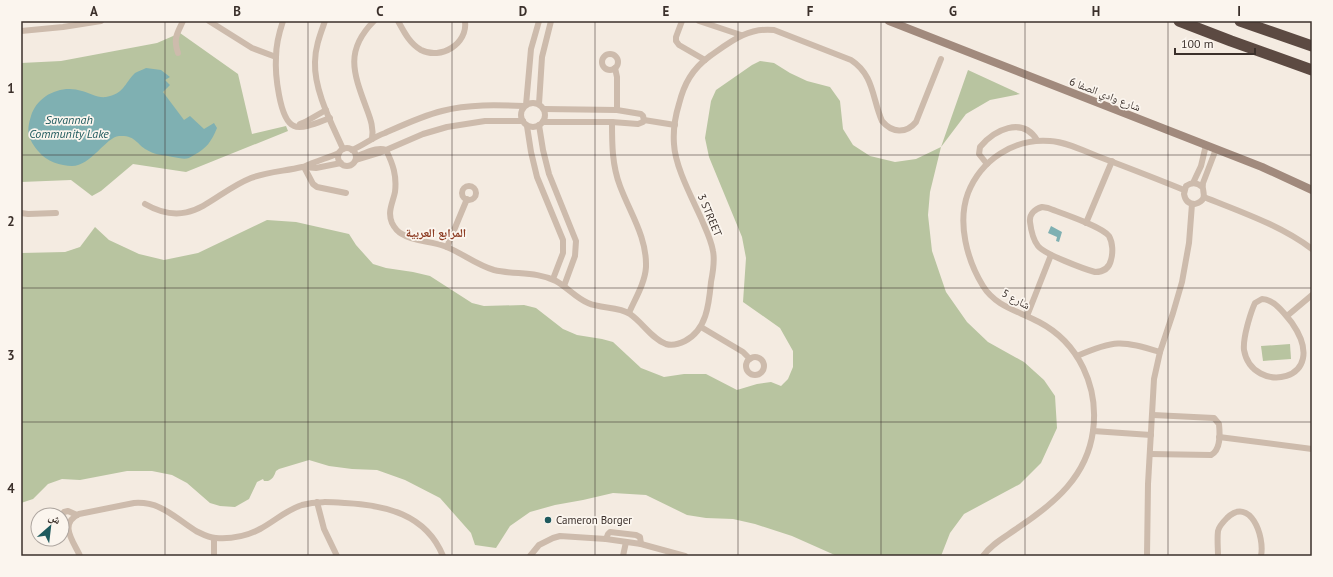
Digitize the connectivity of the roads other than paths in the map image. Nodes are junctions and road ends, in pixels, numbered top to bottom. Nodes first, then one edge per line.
1 (101, 21) edge
2 (183, 21) edge
3 (211, 21) edge
4 (283, 21) edge
5 (325, 21) edge
6 (374, 21) edge
7 (398, 21) edge
8 (465, 21) edge
9 (539, 21) edge
10 (551, 21) edge
11 (682, 21) edge
12 (700, 21) edge
13 (889, 21) edge
14 (1179, 21) edge
15 (1240, 21) edge
16 (21, 31) edge
17 (741, 35) junction
18 (1312, 46) edge
19 (178, 53) dead end
20 (276, 57) junction
21 (941, 59) dead end
22 (706, 60) junction
23 (615, 68) dead end
24 (1312, 70) edge
25 (525, 105) junction
26 (541, 106) junction
27 (283, 109) junction
28 (326, 110) junction
29 (617, 110) junction
30 (330, 118) junction
31 (644, 120) junction
32 (612, 122) junction
33 (525, 124) junction
34 (541, 124) junction
35 (373, 125) junction
36 (675, 125) junction
37 (384, 133) junction
38 (372, 139) junction
39 (1037, 140) junction
40 (1206, 145) junction
41 (352, 150) junction
42 (386, 150) junction
43 (1216, 150) junction
44 (341, 151) junction
45 (330, 156) junction
46 (356, 158) junction
47 (1204, 158) junction
48 (1112, 161) junction
49 (1212, 161) junction
50 (341, 163) junction
51 (987, 164) junction
52 (332, 166) junction
53 (304, 167) junction
54 (1199, 173) junction
55 (1206, 176) junction
56 (1194, 183) junction
57 (1202, 187) junction
58 (1184, 190) junction
59 (1312, 190) edge
60 (346, 193) dead end
61 (1204, 197) junction
62 (467, 199) dead end
63 (145, 204) dead end
64 (1192, 204) junction
65 (21, 213) edge
66 (56, 213) dead end
67 (1086, 223) junction
68 (447, 247) junction
69 (1312, 249) edge
70 (1051, 254) junction
71 (553, 279) junction
72 (564, 286) junction
73 (1312, 296) edge
74 (629, 313) junction
75 (1027, 316) junction
76 (1287, 316) junction
77 (700, 327) junction
78 (1160, 352) junction
79 (1077, 356) junction
80 (750, 359) dead end
81 (1153, 415) junction
82 (1093, 431) junction
83 (1151, 435) junction
84 (1219, 437) junction
85 (1312, 449) edge
86 (1150, 454) junction
87 (317, 502) junction
88 (70, 512) edge
89 (77, 515) junction
90 (70, 522) edge
91 (70, 536) edge
92 (214, 538) junction
93 (606, 539) junction
94 (626, 542) junction
95 (641, 544) junction
96 (80, 556) edge
97 (214, 556) edge
98 (337, 556) edge
99 (443, 556) edge
100 (530, 556) edge
101 (623, 556) edge
102 (685, 556) edge
103 (983, 556) edge
104 (1147, 556) edge
105 (1218, 556) edge
106 (1261, 556) edge

1 - 16 street
2 - 19 street
3 - 20 street
4 - 20 street
5 - 28 street
6 - 35 street
7 - 8 street
9 - 25 street
10 - 26 street
11 - 22 street
12 - 17 street
13 - 40 main road, شارع وادي الصفا 6
14 - 24 highway
15 - 18 highway
17 - 21 street, 3 STREET
17 - 22 street, 3 STREET
20 - 27 street
22 - 36 street, 3 STREET
23 - 29 street
25 - 26 street
25 - 33 street
25 - 37 street
26 - 29 street
26 - 34 street
27 - 28 street
27 - 30 street
28 - 30 street
29 - 31 street
30 - 44 street
31 - 32 street
31 - 36 street
32 - 34 street
32 - 74 street
33 - 34 street
33 - 42 street
33 - 71 street
34 - 72 street
35 - 37 street
35 - 38 street
36 - 77 street, 3 STREET
37 - 38 street
38 - 41 street
39 - 48 street, شارع 5
39 - 51 street, شارع 5
39 - 51 street
40 - 43 main road, شارع وادي الصفا 6
40 - 47 street
41 - 44 street
41 - 46 street
42 - 46 street
42 - 68 street, 3 STREET
43 - 49 street
43 - 59 main road, شارع وادي الصفا 6
44 - 45 street
44 - 50 street
45 - 52 street
45 - 53 street
46 - 50 street
47 - 49 street
47 - 54 street
48 - 58 street, شارع 5
48 - 67 street
49 - 55 street
50 - 52 street
51 - 75 street, شارع 5
52 - 53 street
53 - 60 street
53 - 63 street
54 - 55 street
54 - 56 street
55 - 57 street
56 - 57 street
56 - 58 street
57 - 61 street
58 - 64 street
61 - 64 street
61 - 69 street
62 - 68 street
64 - 78 street
65 - 66 street
67 - 70 street
67 - 70 street
68 - 71 street, 3 STREET
70 - 75 street
71 - 72 street, 3 STREET
72 - 74 street, 3 STREET
73 - 76 street
74 - 77 street, 3 STREET
75 - 79 street, شارع 5
76 - 76 street
77 - 80 street
78 - 79 street
78 - 81 street
79 - 82 street, شارع 5
81 - 83 street
81 - 84 street
82 - 83 street
82 - 103 street, شارع 5
83 - 86 street
84 - 85 street
84 - 86 street
86 - 104 street
87 - 92 street
87 - 98 street
87 - 99 street
88 - 89 street
89 - 90 street
89 - 92 street
91 - 96 street
92 - 97 street
93 - 94 street
93 - 95 street
93 - 100 street
94 - 95 street
94 - 101 street
95 - 102 street
105 - 106 street

